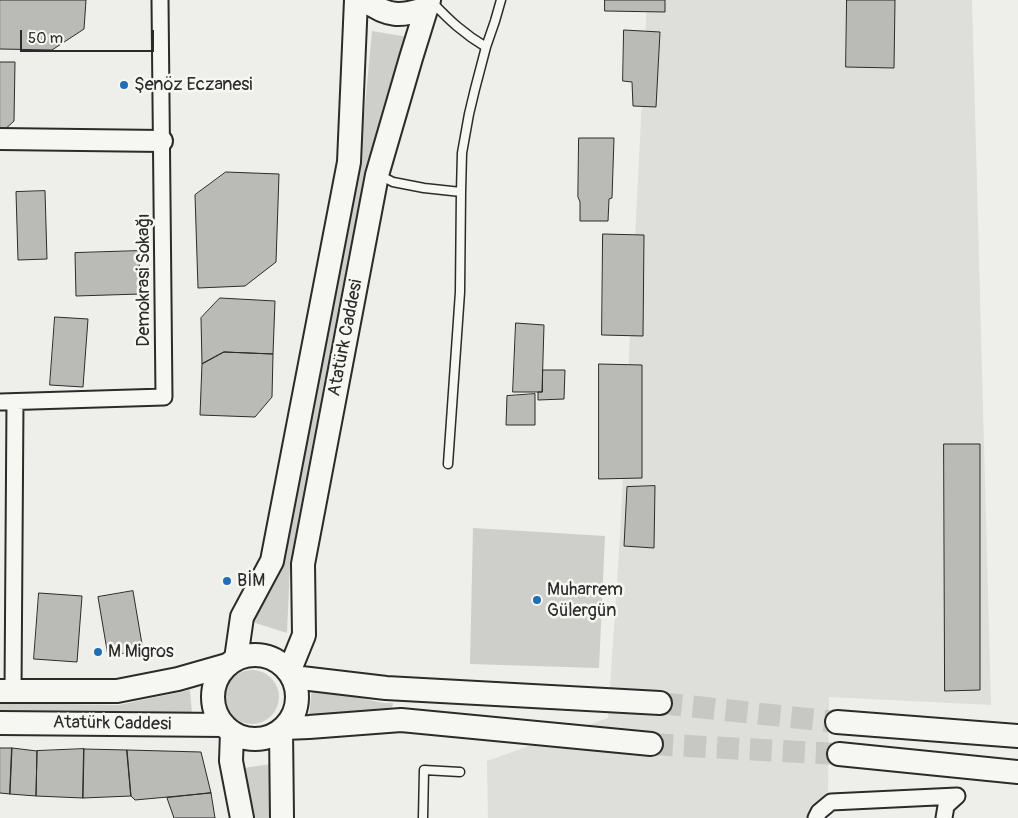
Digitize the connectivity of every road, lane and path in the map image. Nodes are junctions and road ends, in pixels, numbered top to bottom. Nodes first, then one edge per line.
1 (160, 0) edge
2 (356, 0) edge
3 (365, 0) edge
4 (501, 0) edge
5 (428, 3) edge
6 (486, 47) junction
7 (0, 139) edge
8 (162, 141) junction
9 (377, 175) junction
10 (461, 192) junction
11 (8, 402) edge
12 (448, 464) dead end
13 (231, 662) junction
14 (291, 674) junction
15 (7, 691) edge
16 (660, 703) tunnel mouth
17 (837, 722) tunnel mouth
18 (0, 723) edge
19 (228, 729) junction
20 (282, 729) junction
21 (1018, 736) edge
22 (651, 744) tunnel mouth
23 (840, 754) tunnel mouth
24 (460, 772) dead end
25 (1018, 772) edge
26 (242, 818) edge
27 (282, 818) edge
28 (423, 818) edge
29 (816, 818) edge
30 (944, 818) edge

1 - 8 street, Demokrasi Sokağı
2 - 13 main road, Atatürk Caddesi
3 - 5 main road
4 - 6 lane
5 - 6 lane
5 - 9 main road, Atatürk Caddesi
6 - 10 lane
7 - 8 street
8 - 11 street, Demokrasi Sokağı
9 - 10 lane
9 - 14 main road, Atatürk Caddesi
10 - 12 lane
11 - 15 street
13 - 14 main road
13 - 15 main road, Atatürk Caddesi
13 - 19 main road
14 - 16 main road
14 - 20 main road
17 - 21 main road
18 - 19 main road, Atatürk Caddesi
19 - 20 main road
19 - 26 main road
20 - 22 main road
20 - 27 main road
23 - 25 main road
24 - 28 lane
29 - 30 street

